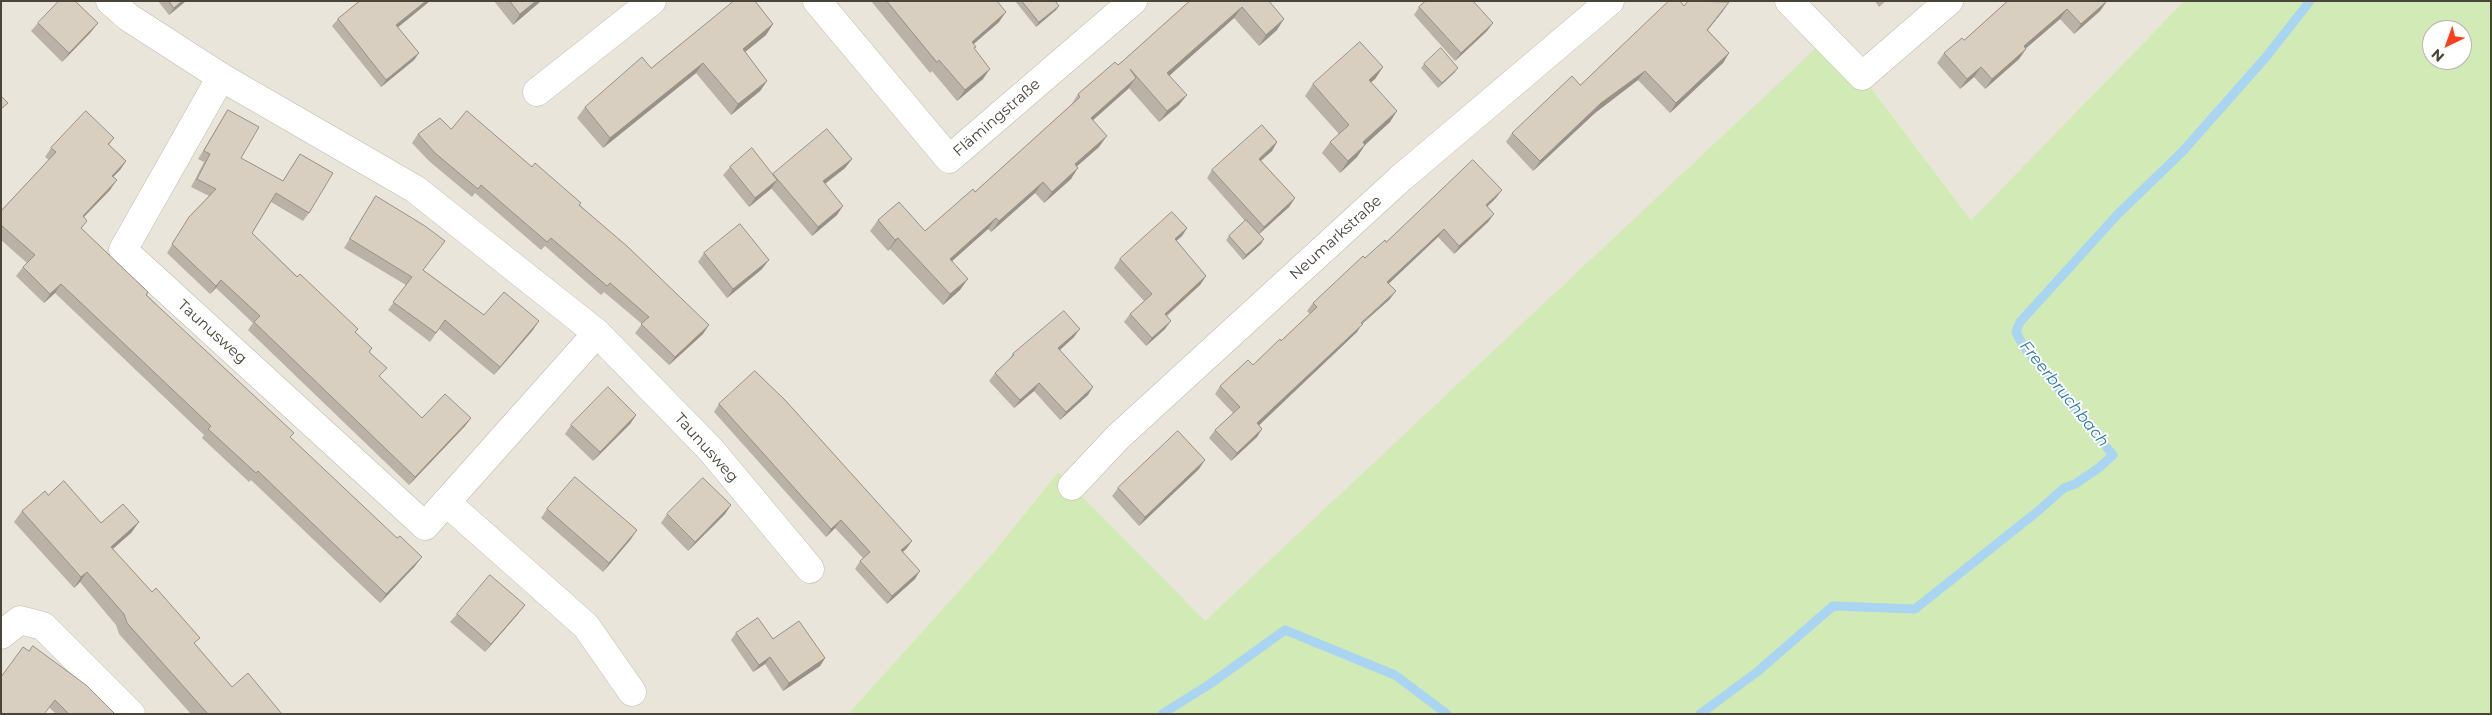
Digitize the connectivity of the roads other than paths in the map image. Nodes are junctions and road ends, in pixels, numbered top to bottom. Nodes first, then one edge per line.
1 (110, 1) edge
2 (652, 1) edge
3 (816, 1) edge
4 (1133, 1) edge
5 (1610, 1) edge
6 (1789, 1) edge
7 (1949, 1) edge
8 (220, 77) junction
9 (537, 92) dead end
10 (597, 333) junction
11 (1072, 486) dead end
12 (446, 502) junction
13 (810, 569) dead end
14 (1, 635) edge
15 (632, 692) dead end
16 (131, 714) edge

1 - 8 street, Taunusweg
2 - 9 street
3 - 4 street, Flämingstraße
5 - 11 street, Neumarkstraße
6 - 7 street
8 - 10 street, Taunusweg
8 - 12 street, Taunusweg
10 - 12 street, Taunusweg
10 - 13 street, Taunusweg
12 - 15 street
14 - 16 street

